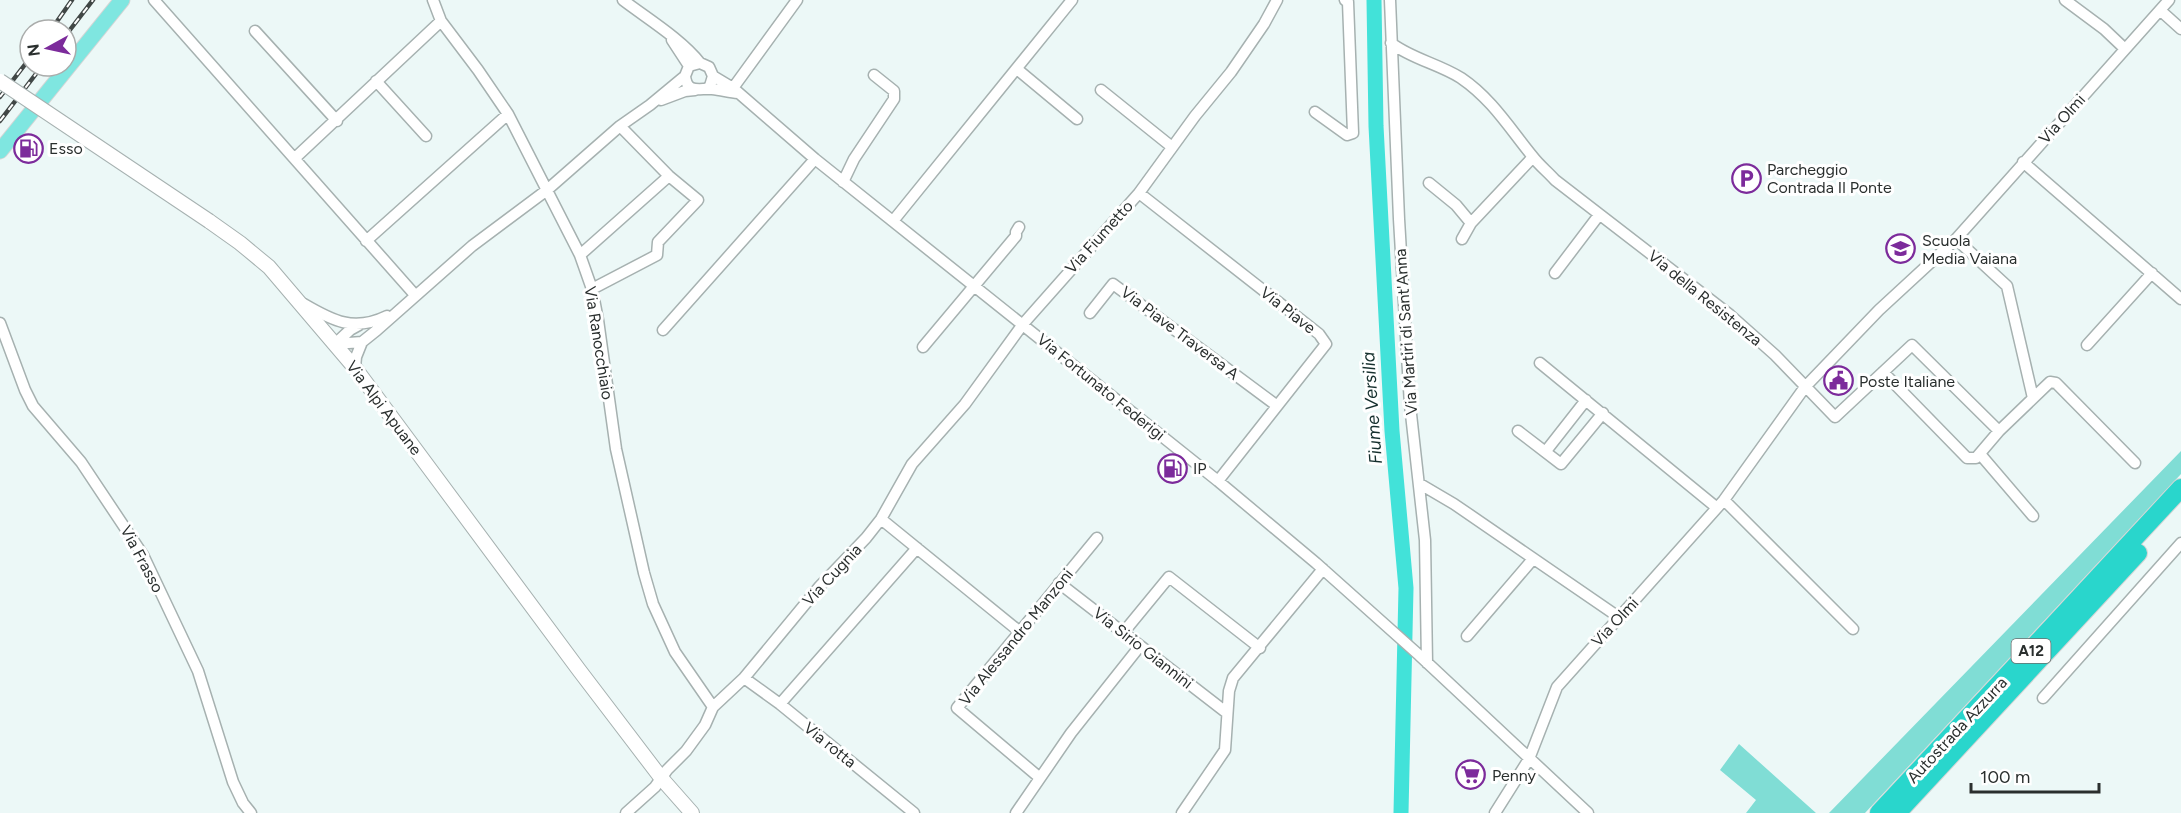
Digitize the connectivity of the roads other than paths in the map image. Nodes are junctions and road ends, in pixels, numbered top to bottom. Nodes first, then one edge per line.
1 (122, 0) edge
2 (154, 0) edge
3 (433, 0) edge
4 (623, 0) edge
5 (797, 0) edge
6 (1072, 0) edge
7 (1277, 0) edge
8 (1345, 0) edge
9 (1390, 0) edge
10 (2065, 0) edge
11 (2169, 0) edge
12 (2161, 10) junction
13 (441, 21) junction
14 (2181, 28) edge
15 (255, 32) dead end
16 (1391, 43) junction
17 (2124, 48) junction
18 (692, 68) junction
19 (1017, 69) junction
20 (874, 75) dead end
21 (713, 76) junction
22 (0, 81) edge
23 (376, 81) junction
24 (700, 89) junction
25 (1101, 90) dead end
26 (736, 91) junction
27 (650, 105) junction
28 (1315, 112) dead end
29 (508, 114) junction
30 (1077, 119) dead end
31 (337, 121) junction
32 (620, 126) junction
33 (426, 136) dead end
34 (1172, 147) junction
35 (0, 151) edge
36 (1533, 157) junction
37 (295, 158) junction
38 (815, 159) junction
39 (2024, 162) junction
40 (669, 176) junction
41 (843, 182) junction
42 (1429, 183) dead end
43 (547, 190) junction
44 (1139, 193) junction
45 (1599, 215) junction
46 (892, 221) junction
47 (1471, 223) junction
48 (1019, 227) dead end
49 (1462, 239) dead end
50 (1956, 239) junction
51 (366, 241) junction
52 (580, 255) junction
53 (1555, 273) dead end
54 (2152, 273) junction
55 (974, 287) junction
56 (592, 289) junction
57 (415, 295) junction
58 (2181, 299) edge
59 (297, 300) junction
60 (398, 310) junction
61 (1090, 313) dead end
62 (0, 323) edge
63 (1023, 324) junction
64 (359, 325) junction
65 (663, 330) dead end
66 (362, 342) junction
67 (335, 344) junction
68 (2087, 345) dead end
69 (923, 347) dead end
70 (1540, 363) dead end
71 (355, 368) junction
72 (1883, 372) junction
73 (1805, 387) junction
74 (2033, 398) junction
75 (1586, 400) junction
76 (1276, 405) junction
77 (1603, 414) junction
78 (1518, 431) dead end
79 (1999, 431) junction
80 (1546, 451) junction
81 (1980, 454) junction
82 (2135, 463) dead end
83 (1218, 481) junction
84 (1420, 483) junction
85 (2181, 488) edge
86 (1720, 504) junction
87 (2181, 506) edge
88 (2033, 516) dead end
89 (880, 519) junction
90 (1097, 538) dead end
91 (2181, 543) edge
92 (917, 548) junction
93 (1533, 559) junction
94 (1323, 569) junction
95 (1059, 584) junction
96 (1620, 618) junction
97 (1853, 629) dead end
98 (1020, 632) junction
99 (1123, 633) junction
100 (1467, 636) dead end
101 (1140, 646) junction
102 (1260, 648) junction
103 (1427, 663) junction
104 (744, 678) junction
105 (2043, 698) dead end
106 (780, 704) junction
107 (712, 707) junction
108 (1227, 713) junction
109 (1529, 759) junction
110 (1040, 778) junction
111 (662, 779) junction
112 (251, 813) edge
113 (626, 813) edge
114 (692, 813) edge
115 (914, 813) edge
116 (1016, 813) edge
117 (1182, 813) edge
118 (1495, 813) edge
119 (1588, 813) edge
120 (1879, 813) edge
121 (1897, 813) edge

1 - 35 main road
2 - 37 street
3 - 13 street, Via Ranocchiaio
4 - 18 street
5 - 26 street
6 - 19 street
7 - 34 street, Via Fiumetto
8 - 28 street
9 - 16 street, Via Martiri di Sant'Anna
10 - 17 street
11 - 12 street, Via Olmi
12 - 14 street
12 - 17 street, Via Olmi
13 - 23 street
13 - 29 street, Via Ranocchiaio
15 - 31 street
16 - 36 street, Via della Resistenza
16 - 84 street, Via Martiri di Sant'Anna
17 - 39 street, Via Olmi
18 - 21 street
18 - 24 street
18 - 27 street
19 - 30 street
19 - 46 street
20 - 41 street
21 - 24 street
21 - 26 street, Via Fortunato Federigi
22 - 59 main road, Via Alpi Apuane, bridge
23 - 31 street
23 - 33 street
24 - 26 street
24 - 27 street
25 - 34 street
26 - 38 street, Via Fortunato Federigi
27 - 32 street
29 - 43 street, Via Ranocchiaio
29 - 51 street
31 - 37 street
32 - 40 street
32 - 43 street
34 - 44 street, Via Fiumetto
36 - 45 street, Via della Resistenza
36 - 47 street
37 - 51 street
38 - 41 street, Via Fortunato Federigi
38 - 65 street
39 - 50 street, Via Olmi
39 - 54 street
40 - 52 street
40 - 56 street
41 - 46 street, Via Fortunato Federigi
42 - 47 street
43 - 52 street, Via Ranocchiaio
43 - 57 street
44 - 63 street, Via Fiumetto
44 - 76 street, Via Piave
45 - 53 street
45 - 73 street, Via della Resistenza
46 - 55 street, Via Fortunato Federigi
47 - 49 street
48 - 55 street
50 - 73 street, Via Olmi
50 - 74 street
51 - 57 street
52 - 56 street, Via Ranocchiaio
54 - 58 street
54 - 68 street
55 - 63 street, Via Fortunato Federigi
55 - 69 street
56 - 107 street, Via Ranocchiaio
57 - 60 street
59 - 64 street
59 - 67 main road, Via Alpi Apuane
60 - 64 street
60 - 66 street
61 - 76 street, Via Piave Traversa A
62 - 112 street, Via Frasso
63 - 83 street, Via Fortunato Federigi
63 - 89 street, Via Cugnia
64 - 67 street
66 - 67 street
66 - 71 street
67 - 71 main road, Via Alpi Apuane
70 - 75 street
71 - 111 main road, Via Alpi Apuane
72 - 73 street
72 - 79 street
72 - 81 street
73 - 86 street, Via Olmi
74 - 79 street
74 - 82 street
75 - 77 street
75 - 80 street
76 - 83 street, Via Piave
77 - 80 street
77 - 86 street
78 - 80 street
79 - 81 street
81 - 88 street
83 - 94 street, Via Fortunato Federigi
84 - 93 street
84 - 103 street, Via Martiri di Sant'Anna
85 - 120 highway, Autostrada Azzurra / A12
86 - 96 street, Via Olmi
86 - 97 street
87 - 121 highway, Autostrada Azzurra / A12
89 - 92 street
89 - 104 street, Via Cugnia
90 - 95 street, Via Alessandro Manzoni
91 - 105 street
92 - 98 street
92 - 106 street
93 - 96 street
93 - 100 street
94 - 102 street
94 - 103 street, Via Fortunato Federigi
95 - 98 street, Via Alessandro Manzoni
95 - 99 street, Via Sirio Giannini
96 - 109 street, Via Olmi
98 - 110 street, Via Alessandro Manzoni
99 - 101 street, Via Sirio Giannini
99 - 102 street
101 - 108 street, Via Sirio Giannini
101 - 110 street
102 - 108 street
103 - 109 street, Via Fortunato Federigi
104 - 106 street, Via rotta
104 - 107 street, Via Cugnia
106 - 115 street, Via rotta
107 - 111 street, Via Cugnia
108 - 117 street
109 - 118 street, Via Olmi
109 - 119 street, Via Fortunato Federigi
110 - 116 street
111 - 113 street, Via Cugnia
111 - 114 main road, Via Alpi Apuane

